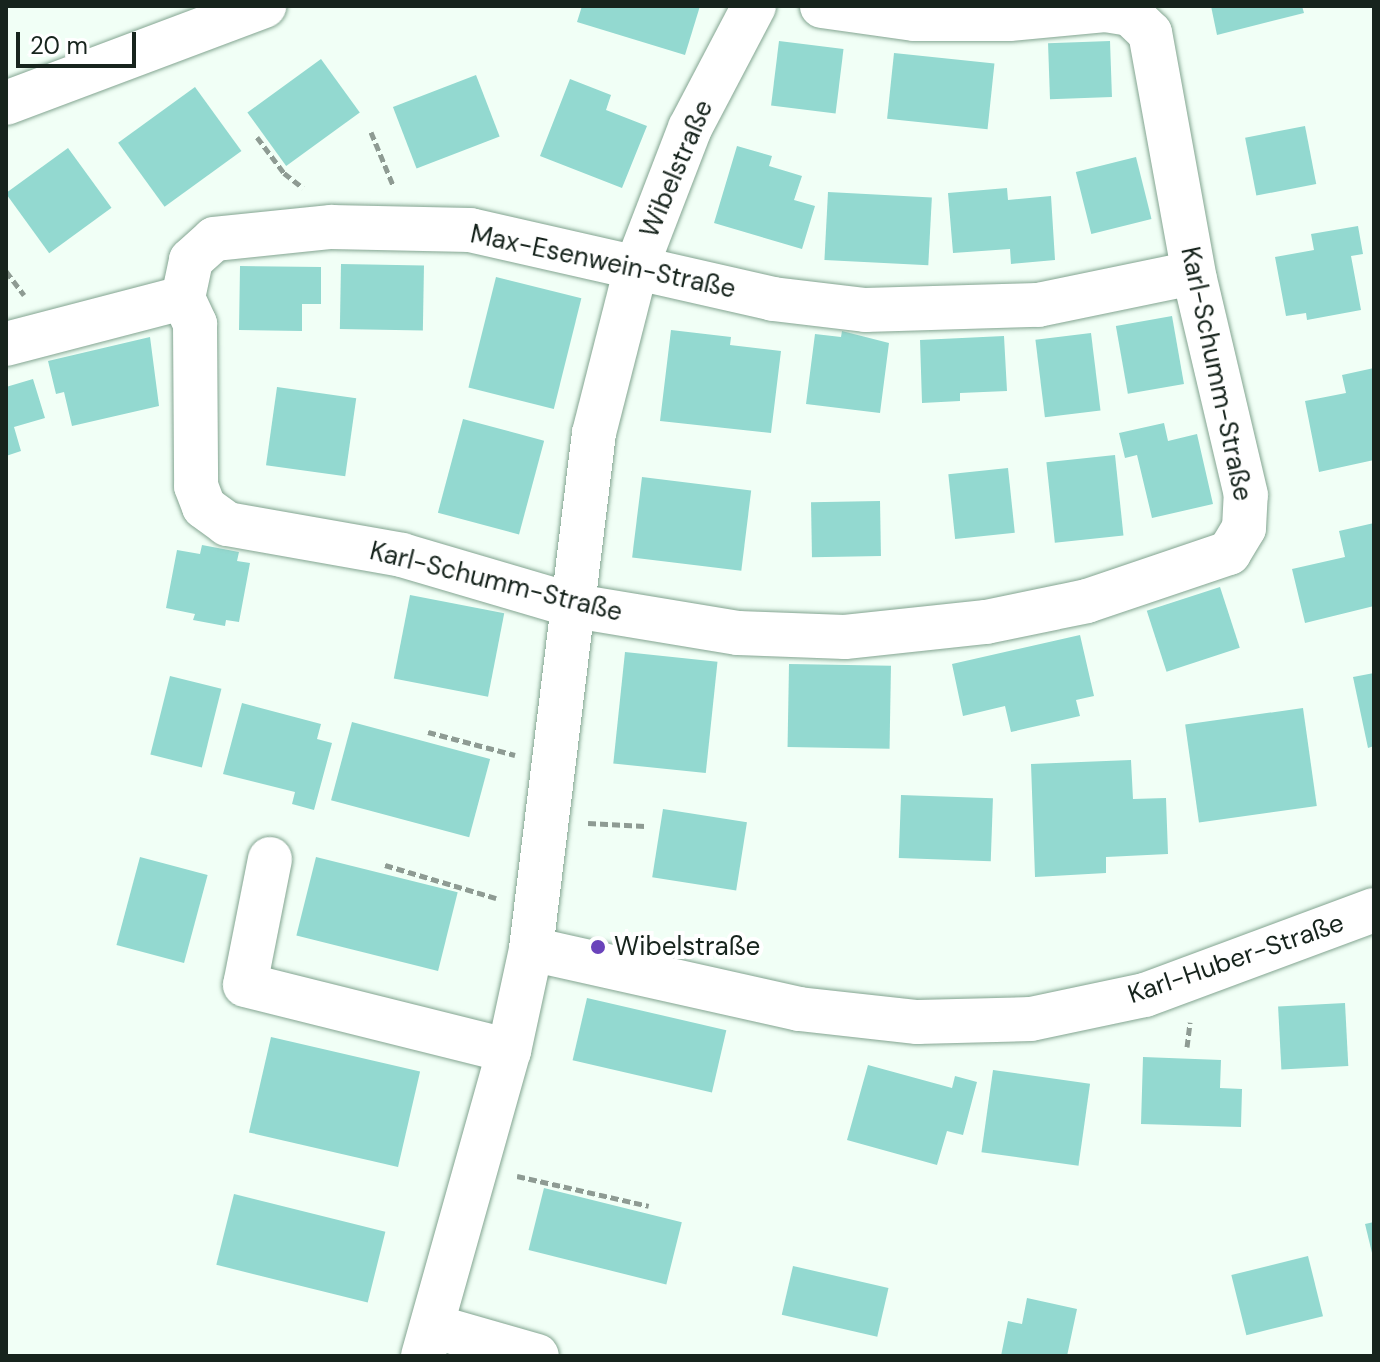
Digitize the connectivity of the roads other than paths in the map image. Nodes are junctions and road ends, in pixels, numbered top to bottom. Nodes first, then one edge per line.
1 (264, 6) edge
2 (754, 6) edge
3 (822, 6) edge
4 (6, 103) edge
5 (636, 268) junction
6 (1193, 273) junction
7 (183, 298) junction
8 (6, 344) edge
9 (575, 606) junction
10 (270, 859) dead end
11 (1374, 910) edge
12 (533, 928) junction
13 (509, 1051) junction
14 (427, 1341) edge
15 (537, 1356) edge

1 - 4 street
2 - 5 street, Wibelstraße
3 - 6 street, Karl-Schumm-Straße
5 - 6 street, Max-Esenwein-Straße
5 - 7 street, Max-Esenwein-Straße
5 - 9 street, Wibelstraße
6 - 9 street, Karl-Schumm-Straße
7 - 8 street
7 - 9 street, Karl-Schumm-Straße
9 - 12 street, Wibelstraße
10 - 13 street
11 - 12 street, Karl-Huber-Straße
12 - 13 street, Wibelstraße
13 - 14 street, Wibelstraße
14 - 15 street

